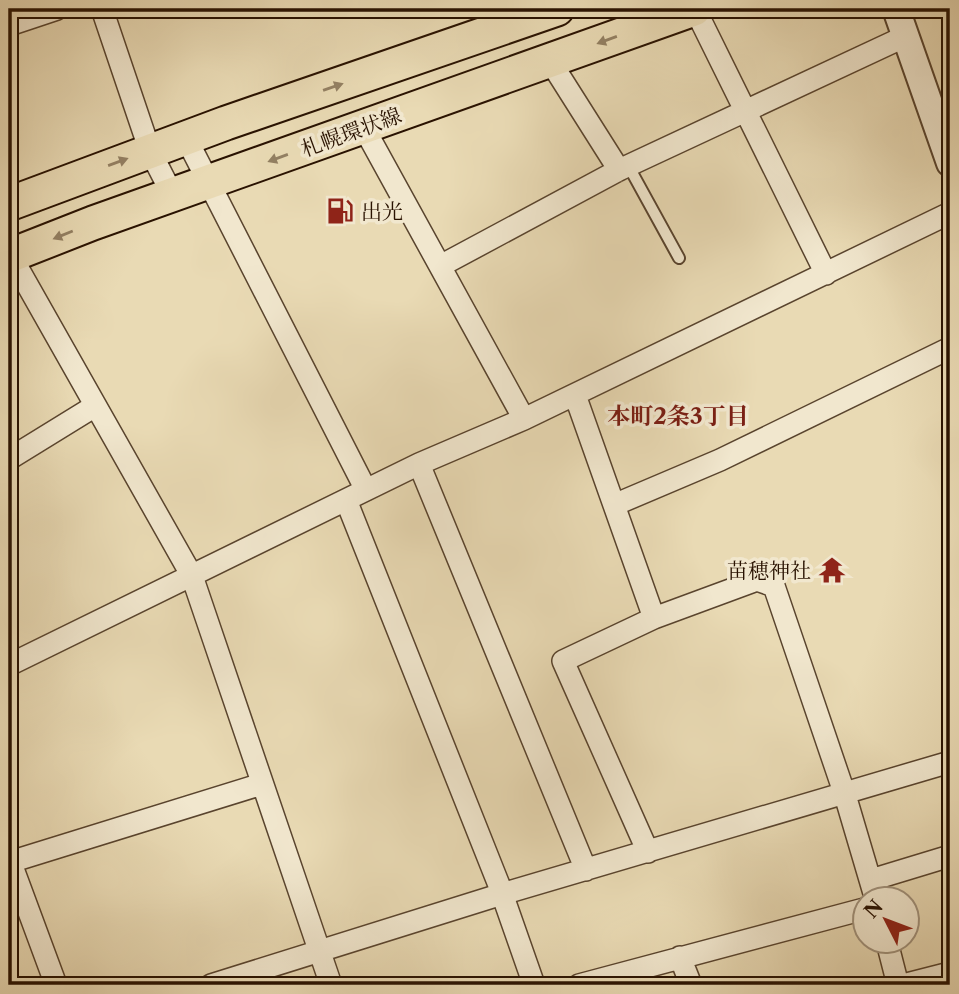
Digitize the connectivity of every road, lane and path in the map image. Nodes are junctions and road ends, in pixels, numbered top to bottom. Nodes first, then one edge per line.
1 (57, 9) edge
2 (102, 9) edge
3 (695, 9) edge
4 (896, 9) edge
5 (553, 10) edge
6 (9, 25) edge
7 (906, 36) junction
8 (550, 61) junction
9 (744, 110) junction
10 (364, 128) junction
11 (186, 138) junction
12 (150, 151) junction
13 (950, 163) edge
14 (624, 169) junction
15 (211, 181) junction
16 (172, 194) junction
17 (9, 204) edge
18 (950, 213) edge
19 (10, 256) edge
20 (679, 258) dead end
21 (442, 265) junction
22 (826, 274) junction
23 (950, 348) edge
24 (575, 395) junction
25 (95, 406) junction
26 (524, 419) junction
27 (9, 459) edge
28 (419, 464) junction
29 (366, 490) junction
30 (346, 500) junction
31 (614, 505) junction
32 (192, 576) junction
33 (654, 618) junction
34 (9, 665) edge
35 (950, 762) edge
36 (262, 784) junction
37 (845, 795) junction
38 (648, 852) junction
39 (950, 856) edge
40 (10, 860) edge
41 (586, 870) junction
42 (873, 886) edge
43 (883, 886) edge
44 (502, 894) junction
45 (850, 913) edge
46 (320, 952) junction
47 (891, 956) edge
48 (680, 957) junction
49 (950, 973) edge
50 (56, 985) edge
51 (211, 985) edge
52 (331, 985) edge
53 (534, 985) edge
54 (579, 985) edge
55 (691, 985) edge
56 (900, 985) edge

1 - 6 street
2 - 12 street
3 -> 8 main road, 札幌環状線
3 - 9 street
4 - 7 street
11 -> 5 main road
7 - 9 street
7 - 13 street
8 - 10 main road, 札幌環状線
8 - 14 street
9 - 14 street
9 - 22 street
10 -> 15 main road, 札幌環状線
10 - 21 street
11 - 12 main road
11 - 15 street
12 - 16 street
17 -> 12 main road
14 - 20 lane
14 - 21 street
15 - 16 main road, 札幌環状線
15 - 29 street
16 -> 19 main road, 札幌環状線
18 - 22 street
19 - 25 street
21 - 26 street
22 - 24 street
23 - 31 street
24 - 26 street
24 - 31 street
25 - 27 street
25 - 32 street
26 - 28 street
28 - 29 street
28 - 41 street
29 - 30 street
30 - 32 street
30 - 44 street
31 - 33 street
32 - 34 street
32 - 36 street
33 - 37 street
33 - 38 street
35 - 37 street
36 - 40 street
36 - 46 street
37 - 38 street
37 - 42 street
38 - 41 street
39 - 43 street
40 - 50 street
41 - 44 street
44 - 46 street
44 - 53 street
45 - 48 street
46 - 51 street
46 - 52 street
47 - 56 street
48 - 54 street
48 - 55 street
49 - 56 street

